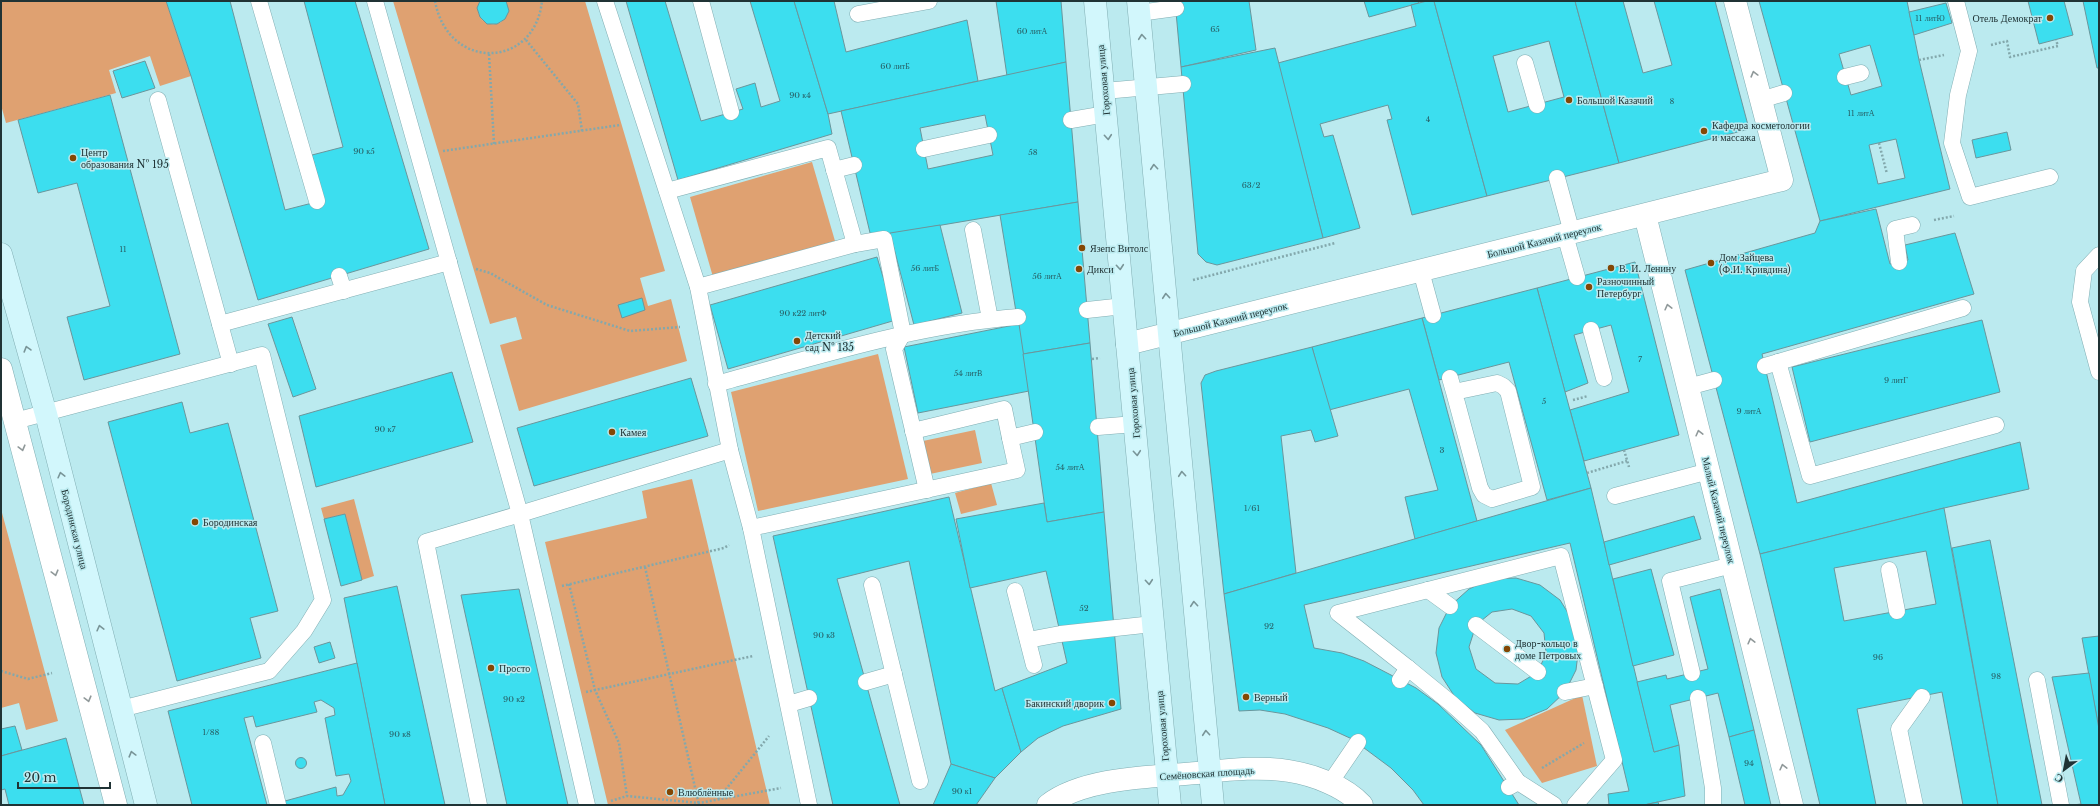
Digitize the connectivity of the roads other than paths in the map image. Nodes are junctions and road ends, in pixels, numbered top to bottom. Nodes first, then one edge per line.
1 (259, 1) edge
2 (375, 1) edge
3 (605, 1) edge
4 (701, 1) edge
5 (929, 1) edge
6 (1095, 1) edge
7 (1735, 1) edge
8 (1956, 1) edge
9 (1139, 7) edge
10 (1176, 8) dead end
11 (858, 14) dead end
12 (1525, 63) dead end
13 (1861, 72) dead end
14 (1846, 77) dead end
15 (1183, 84) dead end
16 (1146, 87) junction
17 (1104, 91) junction
18 (1784, 93) dead end
19 (158, 100) dead end
20 (1761, 100) junction
21 (1537, 105) dead end
22 (731, 112) dead end
23 (1106, 114) junction
24 (1071, 120) dead end
25 (989, 135) dead end
26 (924, 149) dead end
27 (854, 165) dead end
28 (834, 170) junction
29 (2050, 177) dead end
30 (1557, 178) dead end
31 (667, 191) junction
32 (317, 201) dead end
33 (1645, 215) junction
34 (1912, 225) dead end
35 (973, 230) dead end
36 (1569, 234) junction
37 (855, 244) junction
38 (2099, 255) edge
39 (2, 260) edge
40 (449, 262) junction
41 (1899, 262) dead end
42 (1421, 271) junction
43 (1577, 277) dead end
44 (698, 287) junction
45 (1124, 306) junction
46 (1963, 308) dead end
47 (1087, 310) dead end
48 (1433, 315) dead end
49 (1018, 317) dead end
50 (990, 319) junction
51 (220, 324) junction
52 (1591, 330) dead end
53 (903, 334) junction
54 (1170, 335) junction
55 (1127, 344) junction
56 (231, 364) junction
57 (1, 369) edge
58 (2099, 372) edge
59 (1604, 378) dead end
60 (1714, 380) dead end
61 (716, 384) junction
62 (1452, 385) joint
63 (1688, 387) junction
64 (46, 414) junction
65 (15, 422) junction
66 (1135, 424) junction
67 (1996, 425) dead end
68 (1098, 427) dead end
69 (913, 431) junction
70 (1035, 432) dead end
71 (1010, 438) junction
72 (730, 450) junction
73 (1709, 471) junction
74 (927, 490) junction
75 (1615, 496) dead end
76 (520, 514) junction
77 (751, 528) junction
78 (1732, 565) junction
79 (1889, 570) dead end
80 (872, 585) dead end
81 (1428, 590) junction
82 (1015, 591) dead end
83 (1450, 606) dead end
84 (1897, 611) dead end
85 (1153, 624) junction
86 (1476, 625) dead end
87 (1028, 640) junction
88 (1034, 665) dead end
89 (1538, 672) dead end
90 (1692, 673) dead end
91 (894, 674) junction
92 (2037, 680) dead end
93 (866, 682) dead end
94 (1595, 686) junction
95 (1565, 692) dead end
96 (1922, 697) dead end
97 (809, 698) dead end
98 (1698, 698) dead end
99 (788, 704) junction
100 (121, 709) junction
101 (1358, 742) dead end
102 (264, 743) dead end
103 (1210, 772) junction
104 (1167, 775) junction
105 (920, 781) dead end
106 (1330, 783) junction
107 (116, 805) edge
108 (146, 805) edge
109 (278, 805) edge
110 (479, 805) edge
111 (586, 805) edge
112 (809, 805) edge
113 (1048, 805) edge
114 (1170, 805) edge
115 (1213, 805) edge
116 (1362, 805) edge
117 (1554, 805) edge
118 (1575, 805) edge
119 (1713, 805) edge
120 (1792, 805) edge
121 (1915, 805) edge
122 (2061, 805) edge

1 - 32 lane
2 - 40 lane
3 - 31 lane
4 - 22 lane
5 - 11 lane
6 - 17 main road, Гороховая улица
20 -> 7 street, Большой Казачий переулок
8 - 29 lane
9 - 10 lane
16 -> 9 main road
12 - 21 lane
13 - 14 lane
15 - 16 lane
16 - 17 lane
54 -> 16 main road
17 - 23 main road, Гороховая улица
18 - 20 lane
19 - 51 lane
20 - 33 street, Большой Казачий переулок
23 - 24 lane
23 -> 45 main road, Гороховая улица
25 - 26 lane
27 - 28 lane
28 - 31 lane
28 - 37 lane
30 - 36 lane
31 - 44 lane
33 - 36 street, Большой Казачий переулок
63 -> 33 street, Малый Казачий переулок
34 - 41 lane
35 - 50 lane
36 - 42 street, Большой Казачий переулок
36 - 43 lane
37 - 44 lane
37 - 53 lane
38 - 58 lane
64 -> 39 main road, Бородинская улица
40 - 51 lane
40 - 76 lane
42 - 48 lane
42 - 54 street, Большой Казачий переулок
44 - 61 lane
45 - 47 lane
45 - 55 main road, Гороховая улица
46 - 67 lane
49 - 50 lane
50 - 53 lane
51 - 56 lane
52 - 59 lane
53 - 61 lane
53 - 69 lane
54 - 55 street, Большой Казачий переулок
103 -> 54 main road
55 - 66 main road, Гороховая улица
56 - 64 lane
56 - 100 lane
57 - 65 street
60 - 63 lane
61 - 72 lane
62 - 62 lane
73 -> 63 street, Малый Казачий переулок
64 - 65 lane
100 -> 64 main road, Бородинская улица
65 -> 107 street
66 - 68 lane
66 -> 85 main road, Гороховая улица
69 - 71 lane
69 - 74 lane
70 - 71 lane
71 - 74 lane
72 - 76 lane
72 - 77 lane
73 - 75 lane
73 - 78 street, Малый Казачий переулок
74 - 77 lane
76 - 110 lane
76 - 111 lane
77 - 99 lane
78 - 90 lane
120 -> 78 street, Малый Казачий переулок
79 - 84 lane
80 - 91 lane
81 - 83 lane
81 - 94 lane
81 - 117 lane
82 - 87 lane
85 - 87 lane
85 - 104 main road, Гороховая улица
86 - 89 lane
87 - 88 lane
91 - 93 lane
91 - 105 lane
92 - 122 lane
94 - 95 lane
94 - 118 lane
96 - 121 lane
97 - 99 lane
98 - 119 lane
99 - 112 lane
108 -> 100 main road, Бородинская улица
101 - 106 lane
102 - 109 lane
103 - 104 street, Семёновская площадь
103 - 106 street, Семёновская площадь
103 - 115 main road
104 - 113 street, Семёновская площадь
104 - 114 main road, Гороховая улица
106 - 116 street, Семёновская площадь

